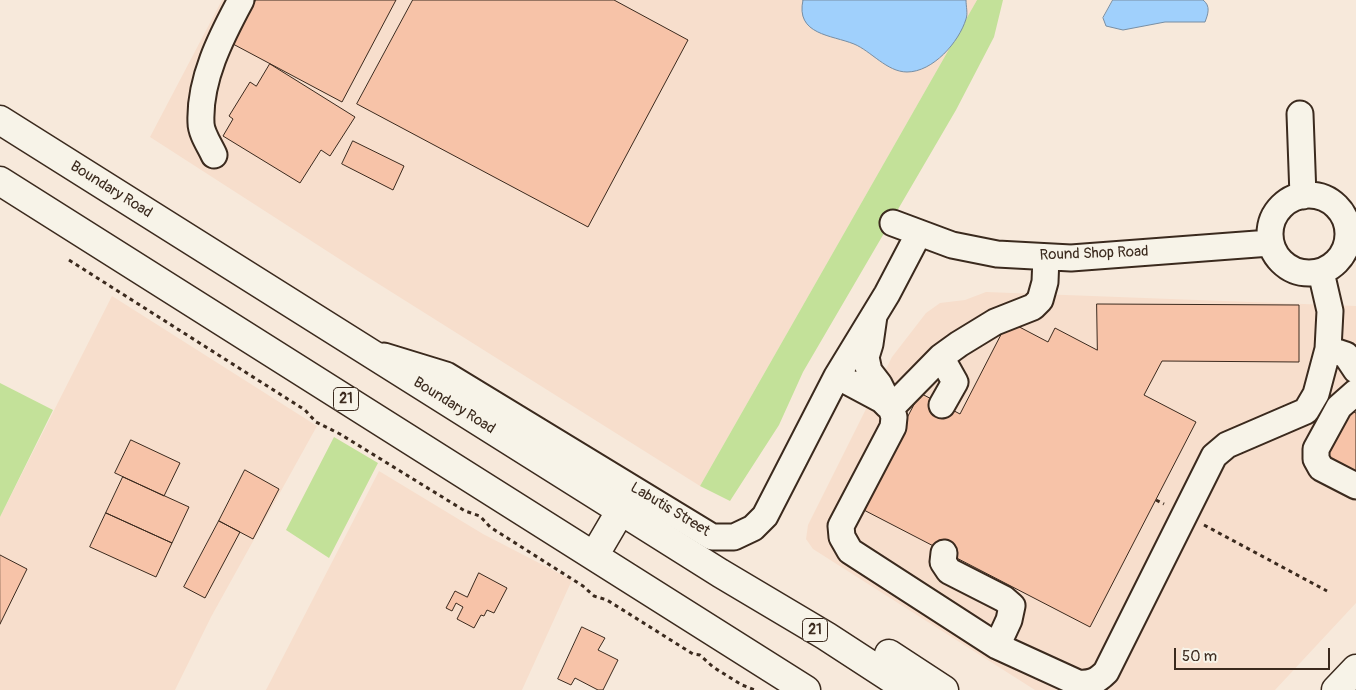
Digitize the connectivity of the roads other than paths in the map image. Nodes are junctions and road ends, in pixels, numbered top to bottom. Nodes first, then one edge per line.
1 (241, 0) edge
2 (1300, 114) dead end
3 (0, 120) edge
4 (214, 155) dead end
5 (0, 181) edge
6 (1303, 196) junction
7 (893, 223) dead end
8 (1352, 232) edge
9 (919, 233) junction
10 (1270, 243) junction
11 (1046, 257) junction
12 (1321, 272) junction
13 (874, 316) junction
14 (370, 352) junction
15 (1346, 356) edge
16 (941, 357) junction
17 (836, 376) junction
18 (1356, 392) edge
19 (942, 405) dead end
20 (891, 408) junction
21 (1356, 486) edge
22 (620, 510) junction
23 (944, 553) dead end
24 (594, 556) junction
25 (826, 636) junction
26 (997, 646) junction
27 (1356, 669) edge
28 (806, 690) edge
29 (909, 690) edge
30 (944, 690) edge
31 (1336, 690) edge

1 - 4 street
2 - 6 street
3 - 14 main road, Boundary Road / 21
5 - 24 main road, 21
6 - 8 street
6 - 10 street
7 - 9 street, Round Shop Road
8 - 12 street
9 - 11 street, Round Shop Road
9 - 13 street, Labutis Street
10 - 11 street, Round Shop Road
10 - 12 street
11 - 16 street
12 - 15 street
13 - 17 street, Labutis Street
13 - 20 street
14 - 17 street, Labutis Street
14 - 22 main road, Boundary Road / 21
15 - 26 street
16 - 19 street
16 - 20 street
17 - 20 street
18 - 21 street
20 - 26 street
22 - 24 main road
22 - 25 main road, Boundary Road / 21
23 - 26 street
24 - 28 main road, 21
25 - 29 main road, Boundary Road / 21
25 - 30 main road
27 - 31 main road

